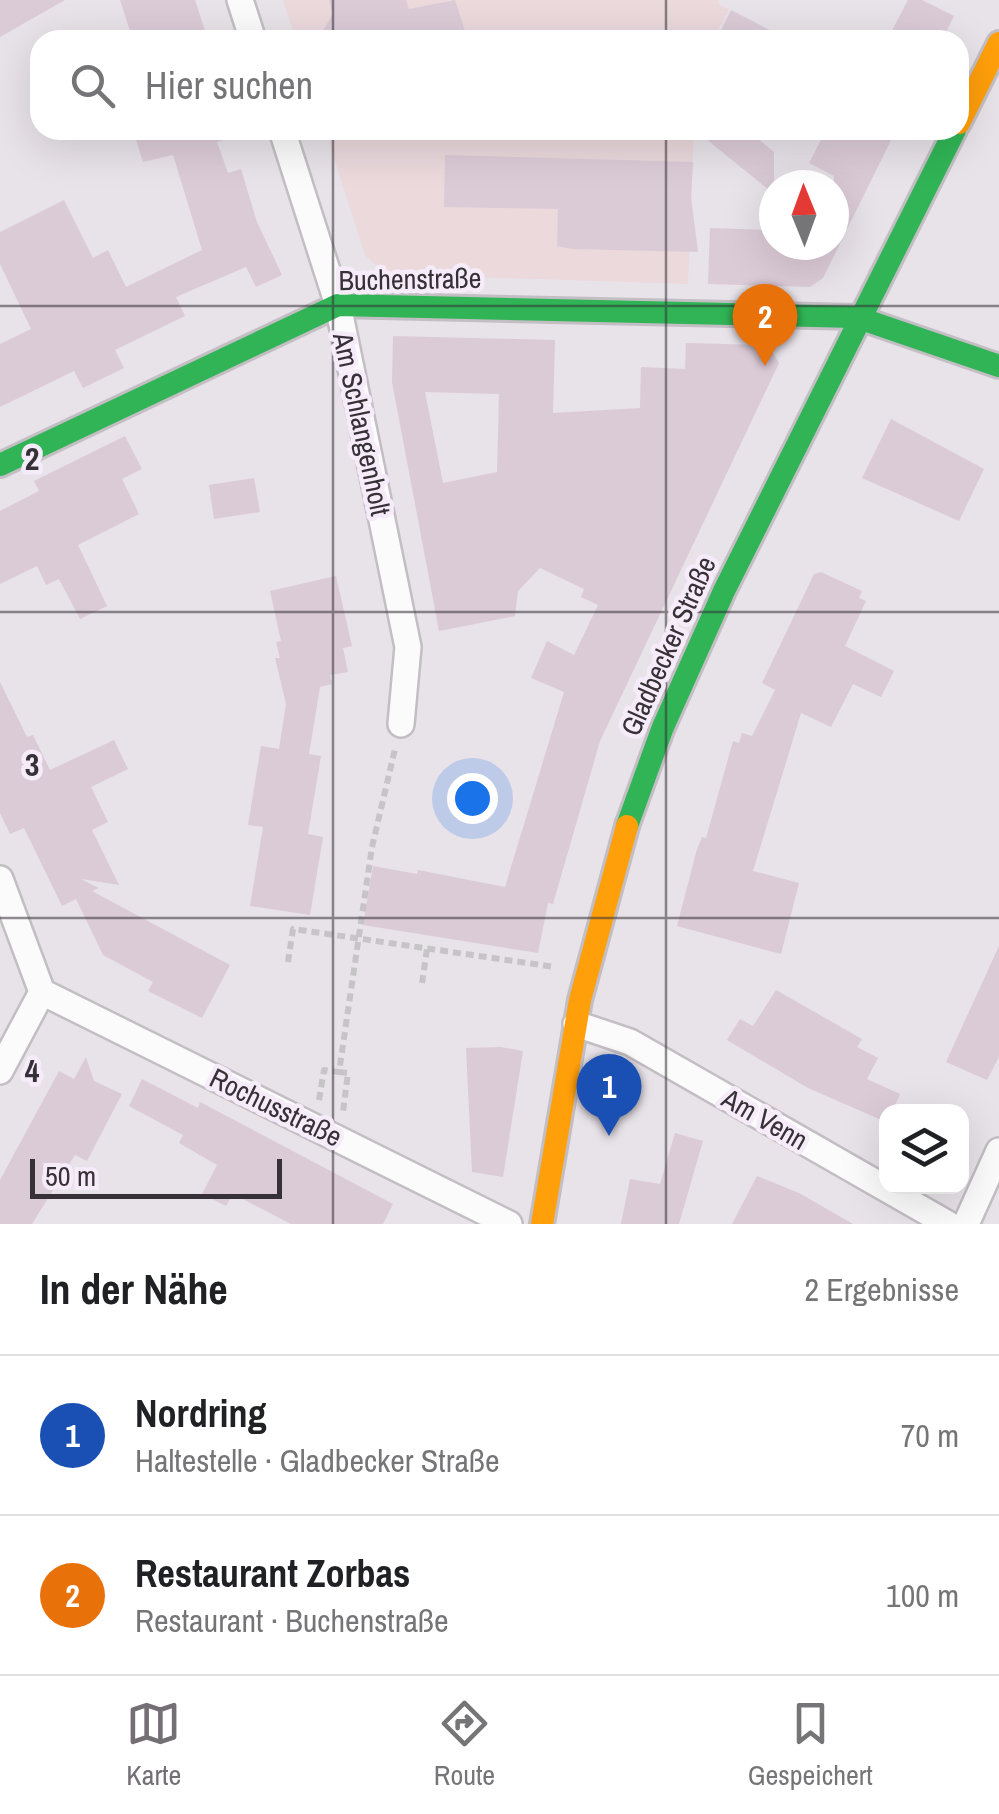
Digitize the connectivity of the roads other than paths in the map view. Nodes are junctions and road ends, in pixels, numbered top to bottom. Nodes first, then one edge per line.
1 (240, 0) edge
2 (250, 30) edge
3 (999, 43) edge
4 (969, 103) edge
5 (285, 140) edge
6 (951, 140) edge
7 (338, 304) junction
8 (856, 318) junction
9 (999, 366) edge
10 (0, 466) edge
11 (401, 724) road end
12 (0, 879) edge
13 (42, 992) junction
14 (576, 1024) junction
15 (0, 1071) edge
16 (999, 1151) edge
17 (509, 1224) edge
18 (542, 1224) edge
19 (948, 1224) edge
20 (966, 1224) edge

1 - 2 street
3 - 4 main road
5 - 7 street, Am Schlangenholt
6 - 8 main road, Gladbecker Straße
7 - 8 main road, Buchenstraße
7 - 10 main road, Buchenstraße
7 - 11 street, Am Schlangenholt
8 - 9 main road, Buchenstraße
8 - 14 main road, Gladbecker Straße
12 - 13 street
13 - 15 street
13 - 17 street, Rochusstraße
14 - 18 main road, Gladbecker Straße
14 - 19 street, Am Venn
16 - 20 street

